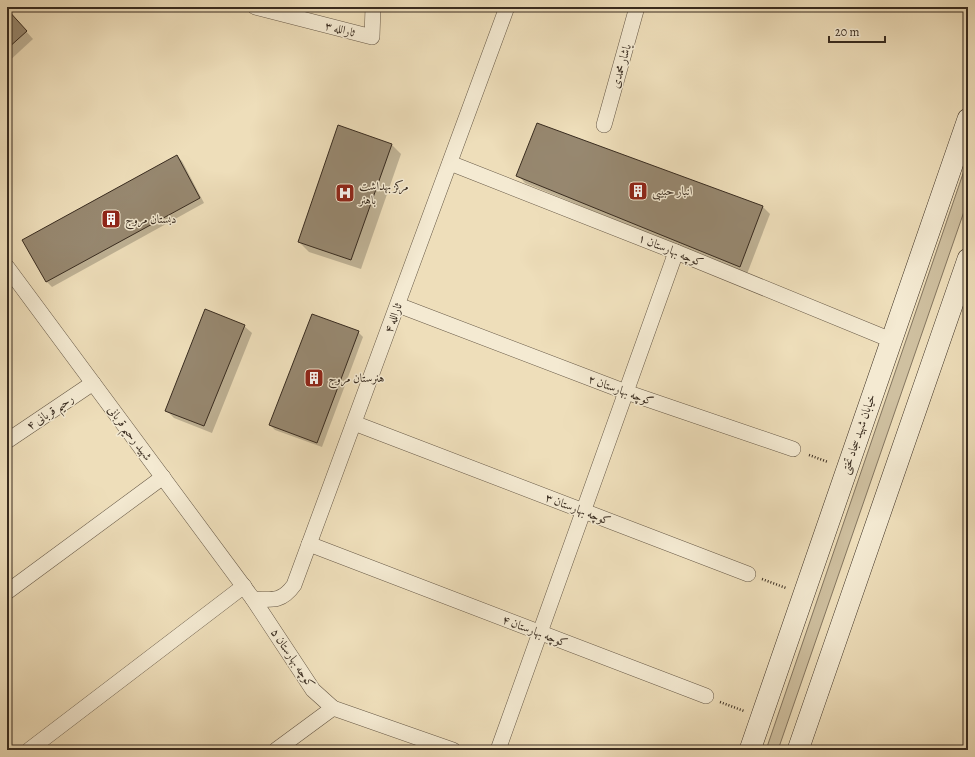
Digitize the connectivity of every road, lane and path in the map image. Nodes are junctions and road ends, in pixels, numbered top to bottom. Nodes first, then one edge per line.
1 (255, 7) edge
2 (373, 7) edge
3 (507, 7) edge
4 (638, 7) edge
5 (968, 119) edge
6 (604, 125) dead end
7 (450, 163) junction
8 (676, 252) junction
9 (968, 259) edge
10 (7, 267) edge
11 (11, 282) edge
12 (398, 305) junction
13 (891, 340) junction
14 (93, 383) junction
15 (626, 392) junction
16 (354, 423) junction
17 (7, 441) edge
18 (793, 449) joint
19 (846, 468) junction
20 (162, 477) junction
21 (584, 511) junction
22 (309, 544) junction
23 (748, 574) joint
24 (244, 586) junction
25 (7, 592) edge
26 (803, 594) junction
27 (254, 599) junction
28 (540, 633) junction
29 (706, 696) joint
30 (333, 708) junction
31 (761, 717) junction
32 (29, 750) edge
33 (276, 750) edge
34 (453, 750) edge
35 (498, 750) edge
36 (750, 750) edge
37 (798, 750) edge

1 - 2 street, ثارالله ۳
3 - 7 street, ثارالله ۴
4 - 6 street, یاشار محمدی
5 - 13 main road, خیابان شهید سجاد تختی
7 - 8 street, کوچه بهارستان ۱
7 - 12 street, ثارالله ۴
8 - 13 street, کوچه بهارستان ۱
8 - 15 street
9 - 37 main road
10 - 11 street, شهید رحیم قربانی
11 - 14 street, شهید رحیم قربانی
12 - 15 street, کوچه بهارستان ۲
12 - 16 street, ثارالله ۴
13 - 19 main road, خیابان شهید سجاد تختی
14 - 17 street, رحیم قربانی ۴
14 - 20 street, شهید رحیم قربانی
15 - 18 street, کوچه بهارستان ۲
15 - 21 street
16 - 21 street, کوچه بهارستان ۳
16 - 22 street, ثارالله ۴
18 - 19 path
19 - 26 main road, خیابان شهید سجاد تختی
20 - 24 street, شهید رحیم قربانی
20 - 25 street
21 - 23 street, کوچه بهارستان ۳
21 - 28 street
22 - 27 street, ثارالله ۴
22 - 28 street, کوچه بهارستان ۴
23 - 26 path
24 - 27 street, شهید رحیم قربانی
24 - 32 street
26 - 31 main road, خیابان شهید سجاد تختی
27 - 30 street, کوچه بهارستان ۵
28 - 29 street, کوچه بهارستان ۴
28 - 35 street
29 - 31 path
30 - 33 street
30 - 34 street, کوچه بهارستان ۵
31 - 36 main road, خیابان شهید سجاد تختی

